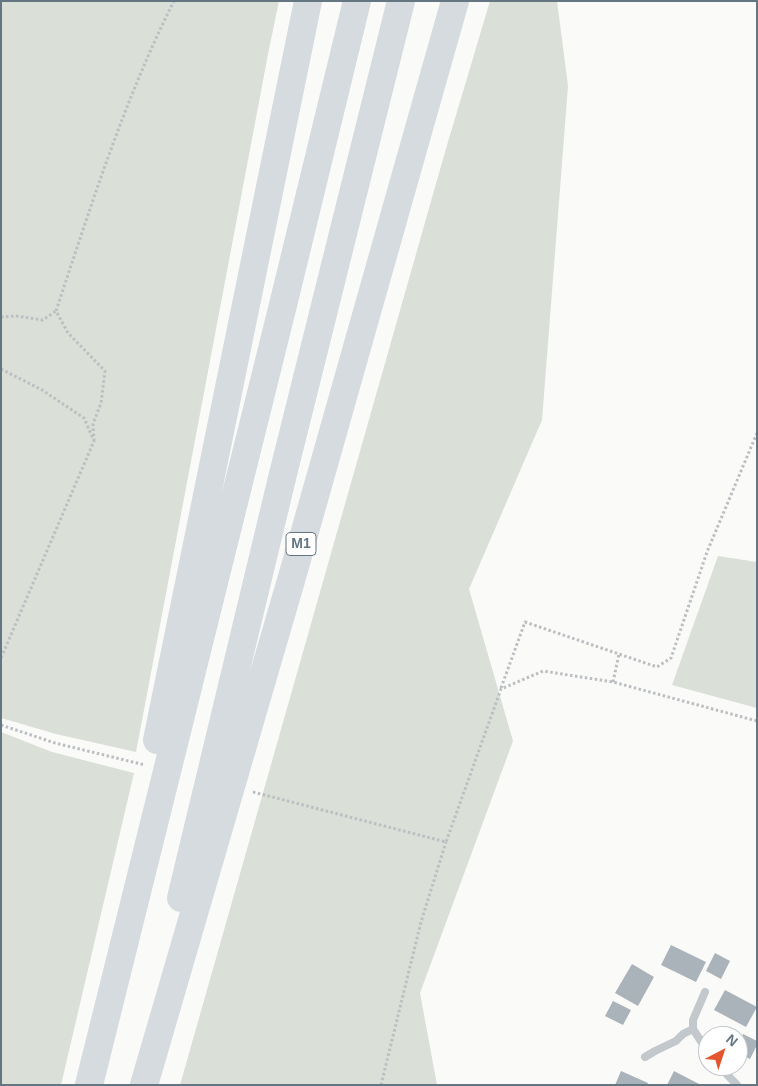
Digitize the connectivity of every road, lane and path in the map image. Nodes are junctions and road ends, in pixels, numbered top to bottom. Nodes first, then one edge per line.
1 (174, 1) edge
2 (308, 1) edge
3 (356, 1) edge
4 (401, 1) edge
5 (455, 1) edge
6 (56, 311) junction
7 (1, 318) edge
8 (1, 369) edge
9 (757, 433) edge
10 (94, 441) junction
11 (619, 654) junction
12 (1, 658) edge
13 (612, 682) junction
14 (501, 688) junction
15 (757, 721) edge
16 (1, 725) edge
17 (55, 742) dead end
18 (393, 828) dead end
19 (446, 842) junction
20 (705, 992) dead end
21 (693, 1030) junction
22 (698, 1037) edge
23 (645, 1057) dead end
24 (88, 1085) edge
25 (137, 1085) edge
26 (144, 1085) edge
27 (381, 1085) edge

1 - 6 path
2 - 24 highway
3 - 24 highway
4 - 25 highway, M1
5 - 26 highway, M1
6 - 7 path
6 - 10 path
8 - 10 path
9 - 11 path
10 - 12 path
11 - 13 path
11 - 14 path
13 - 14 path
13 - 15 path
14 - 19 path
16 - 17 path
18 - 19 path
19 - 27 path
20 - 21 lane
21 - 22 lane
21 - 23 lane

